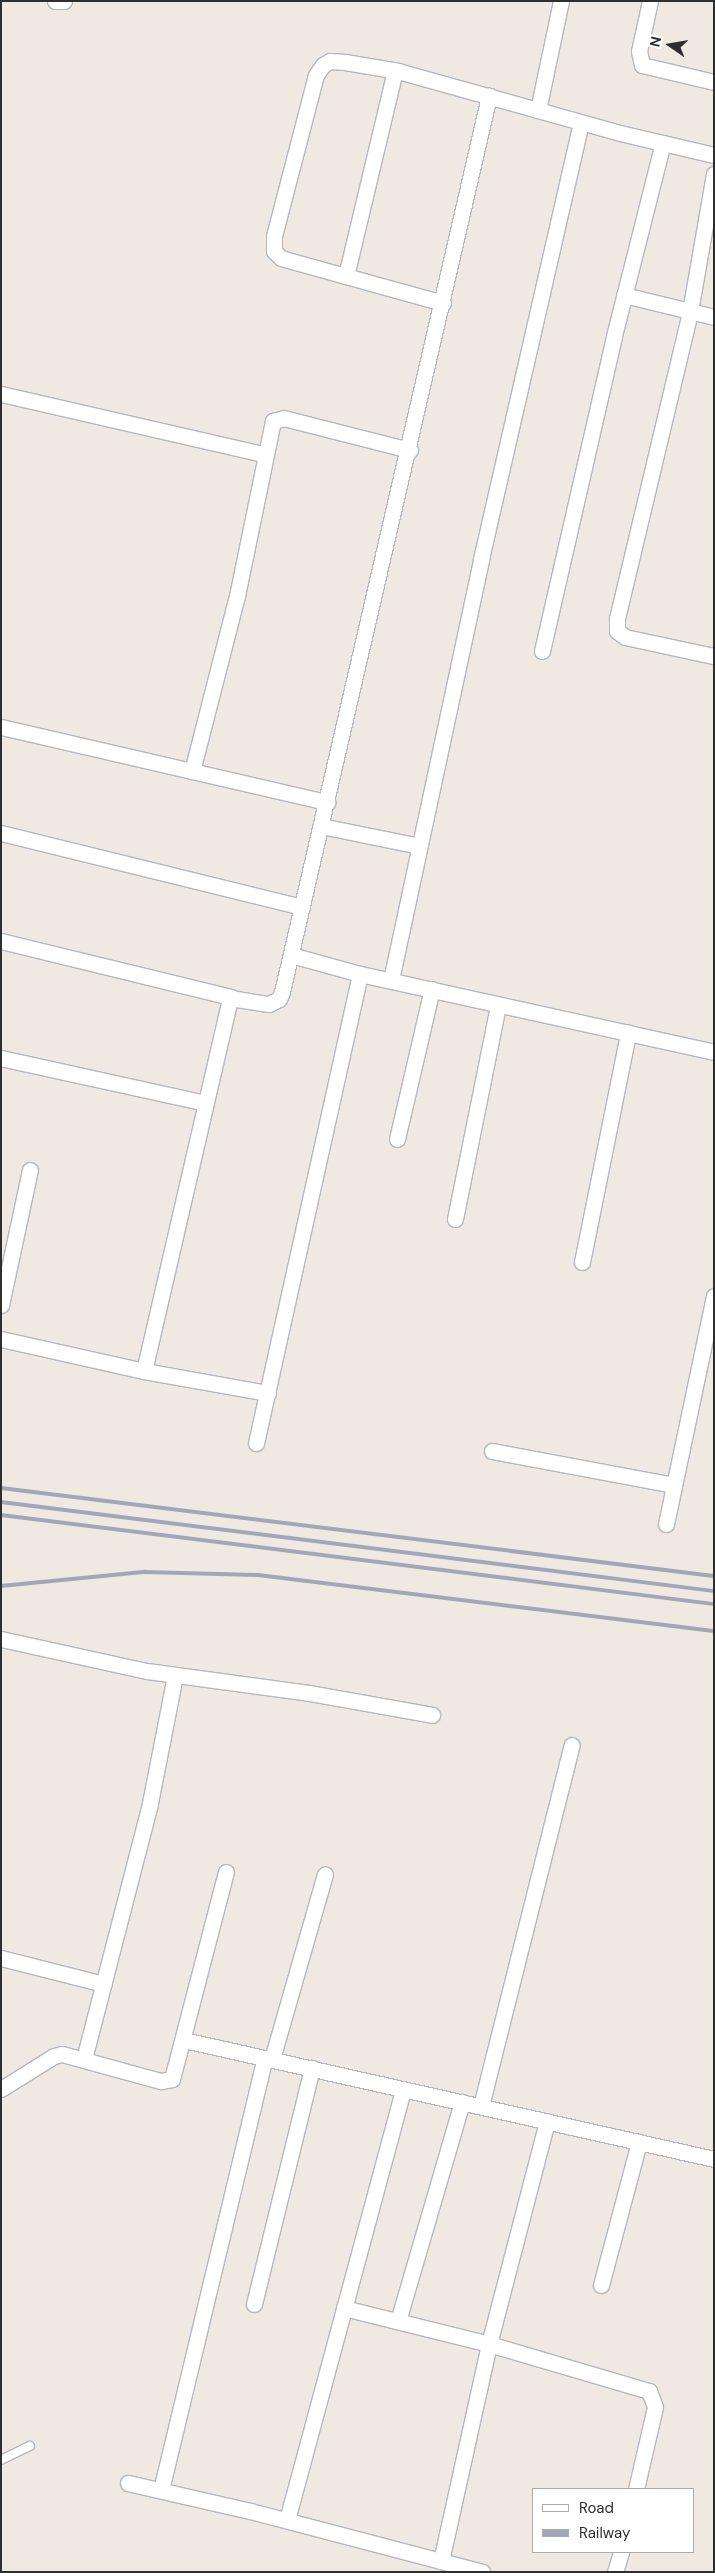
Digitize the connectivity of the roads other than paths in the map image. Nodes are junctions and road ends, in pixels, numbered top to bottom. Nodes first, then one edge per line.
1 (55, 1) edge
2 (64, 1) edge
3 (561, 1) edge
4 (650, 1) edge
5 (395, 71) junction
6 (714, 82) edge
7 (489, 96) junction
8 (538, 110) junction
9 (581, 122) junction
10 (664, 143) junction
11 (714, 155) edge
12 (714, 174) edge
13 (346, 276) junction
14 (624, 295) junction
15 (443, 303) junction
16 (690, 312) junction
17 (714, 316) edge
18 (1, 394) edge
19 (410, 450) junction
20 (264, 454) junction
21 (542, 651) dead end
22 (714, 656) edge
23 (1, 727) edge
24 (192, 771) junction
25 (327, 802) junction
26 (321, 826) junction
27 (1, 833) edge
28 (419, 846) junction
29 (302, 907) junction
30 (1, 941) edge
31 (291, 955) junction
32 (360, 974) junction
33 (391, 980) junction
34 (432, 989) junction
35 (231, 997) junction
36 (498, 1005) junction
37 (628, 1033) junction
38 (714, 1052) edge
39 (1, 1058) edge
40 (205, 1103) junction
41 (396, 1139) dead end
42 (30, 1170) dead end
43 (455, 1219) dead end
44 (582, 1262) dead end
45 (714, 1296) edge
46 (1, 1305) edge
47 (1, 1339) edge
48 (144, 1371) junction
49 (268, 1393) junction
50 (256, 1443) dead end
51 (492, 1451) dead end
52 (674, 1485) junction
53 (666, 1524) dead end
54 (1, 1639) edge
55 (175, 1676) junction
56 (432, 1715) dead end
57 (572, 1745) dead end
58 (226, 1872) dead end
59 (325, 1874) dead end
60 (1, 1958) edge
61 (104, 1984) junction
62 (184, 2040) junction
63 (84, 2058) junction
64 (269, 2058) junction
65 (312, 2068) junction
66 (1, 2089) edge
67 (403, 2089) junction
68 (462, 2102) junction
69 (481, 2106) junction
70 (547, 2121) junction
71 (639, 2142) junction
72 (714, 2159) edge
73 (601, 2285) dead end
74 (254, 2304) dead end
75 (344, 2308) junction
76 (398, 2321) junction
77 (489, 2344) junction
78 (30, 2446) dead end
79 (1, 2460) edge
80 (128, 2482) dead end
81 (636, 2488) edge
82 (161, 2490) junction
83 (287, 2520) junction
84 (621, 2553) edge
85 (441, 2561) junction
86 (482, 2572) edge
87 (615, 2572) edge

1 - 2 street
3 - 8 street
4 - 6 street
5 - 7 street
5 - 13 street
5 - 13 street
7 - 8 street
7 - 15 street
8 - 9 street
9 - 10 street
9 - 28 street
10 - 11 street
10 - 14 street
12 - 16 street
13 - 15 street
14 - 16 street
14 - 21 street
15 - 19 street
16 - 17 street
16 - 22 street
18 - 20 street
19 - 20 street
19 - 25 street
20 - 24 street
23 - 24 street
24 - 25 street
25 - 26 street
26 - 28 street
26 - 29 street
27 - 29 street
28 - 33 street
29 - 31 street
30 - 35 street
31 - 32 street
31 - 35 street
32 - 33 street
32 - 49 street
33 - 34 street
34 - 36 street
34 - 41 street
35 - 40 street
36 - 37 street
36 - 43 street
37 - 38 street
37 - 44 street
39 - 40 street
40 - 48 street
42 - 46 street
45 - 52 street
47 - 48 street
48 - 49 street
49 - 50 street
51 - 52 street
52 - 53 street
54 - 55 street
55 - 56 street
55 - 61 street
57 - 69 street
58 - 62 street
59 - 64 street
60 - 61 street
61 - 63 street
62 - 63 street
62 - 64 street
63 - 66 street
64 - 65 street
64 - 82 street
65 - 67 street
65 - 74 street
67 - 68 street
67 - 75 street
68 - 69 street
68 - 76 street
69 - 70 street
70 - 71 street
70 - 77 street
71 - 72 street
71 - 73 street
75 - 76 street
75 - 83 street
76 - 77 street
77 - 81 street
77 - 85 street
78 - 79 lane
80 - 82 street
82 - 83 street
83 - 85 street
84 - 87 street
85 - 86 street

